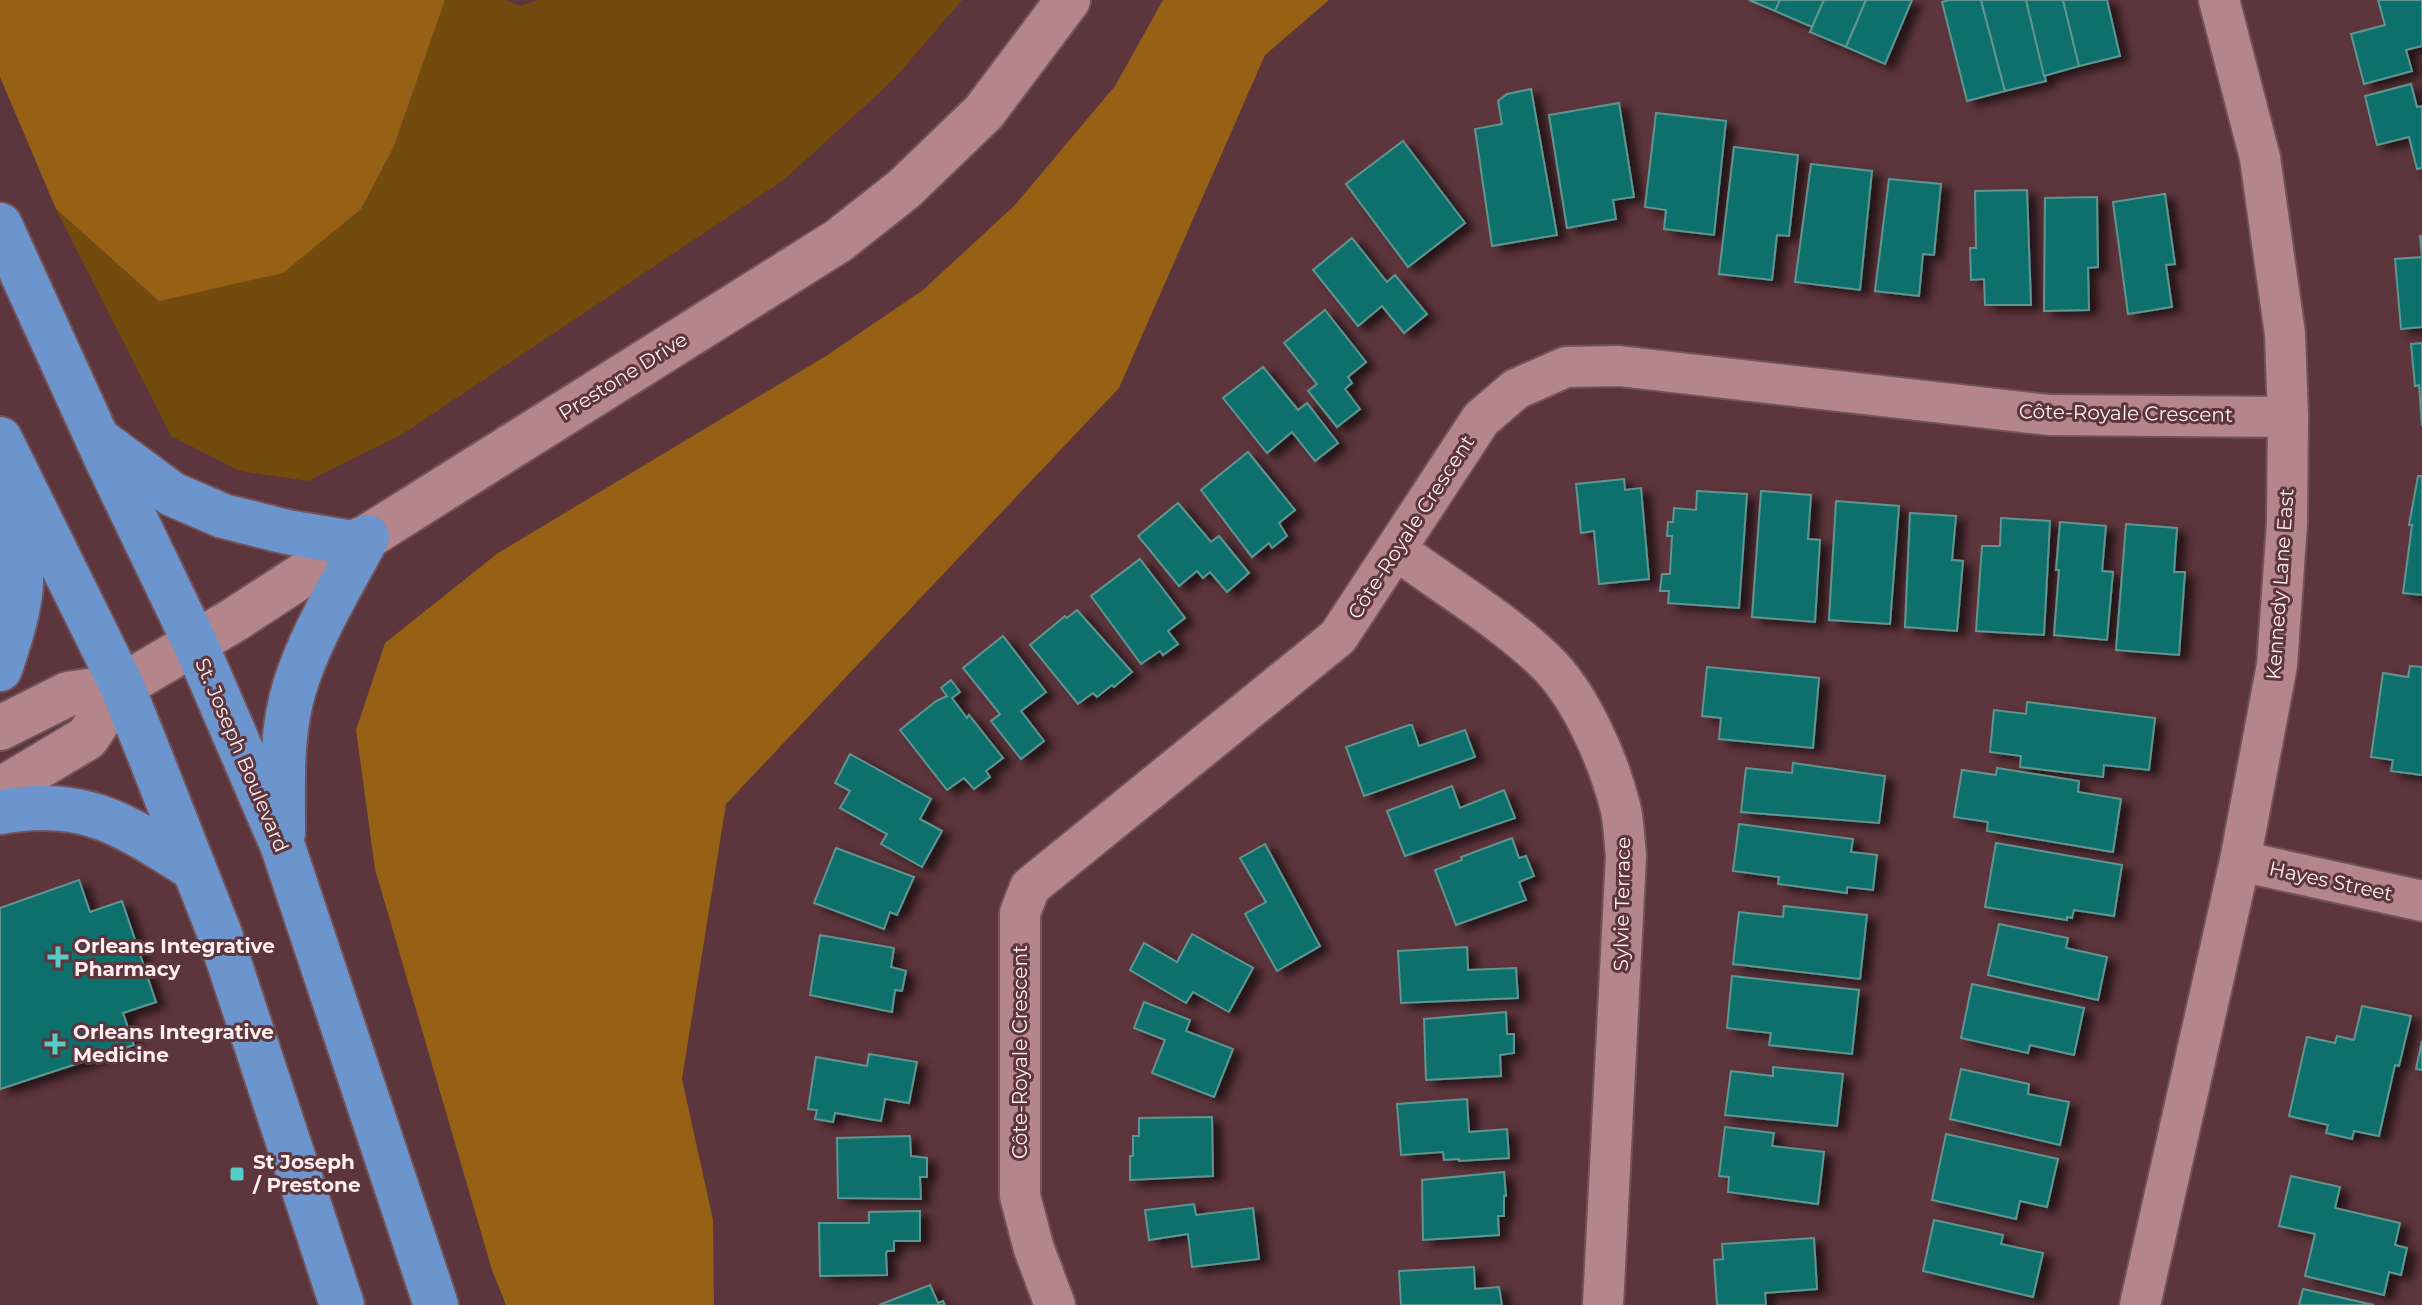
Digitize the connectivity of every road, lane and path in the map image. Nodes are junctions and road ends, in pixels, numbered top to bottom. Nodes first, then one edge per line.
1 (1068, 0) edge
2 (2219, 0) edge
3 (0, 225) edge
4 (2288, 417) junction
5 (97, 438) junction
6 (7, 453) edge
7 (360, 540) junction
8 (1397, 550) junction
9 (195, 643) junction
10 (0, 669) edge
11 (122, 686) junction
12 (0, 728) edge
13 (0, 790) edge
14 (0, 812) edge
15 (283, 847) junction
16 (2240, 861) junction
17 (194, 869) junction
18 (2422, 901) edge
19 (342, 1305) edge
20 (436, 1305) edge
21 (1055, 1305) edge
22 (1603, 1305) edge
23 (2140, 1305) edge

1 - 7 street, Prestone Drive
2 - 4 street, Kennedy Lane East
3 - 5 main road, St. Joseph Boulevard
4 - 8 street, Côte-Royale Crescent
4 - 16 street, Kennedy Lane East
5 - 7 main road
5 - 9 main road, St. Joseph Boulevard
6 - 10 main road
6 - 11 main road
7 - 9 street, Prestone Drive
7 - 15 main road
8 - 21 street, Côte-Royale Crescent
8 - 22 street, Sylvie Terrace
9 - 11 street, Prestone Drive
9 - 15 main road, St. Joseph Boulevard
11 - 12 street, Prestone Drive
11 - 13 street, Prestone Drive
11 - 17 main road
14 - 17 main road
15 - 20 main road, St. Joseph Boulevard
16 - 18 street, Hayes Street
16 - 23 street, Kennedy Lane East
17 - 19 main road

